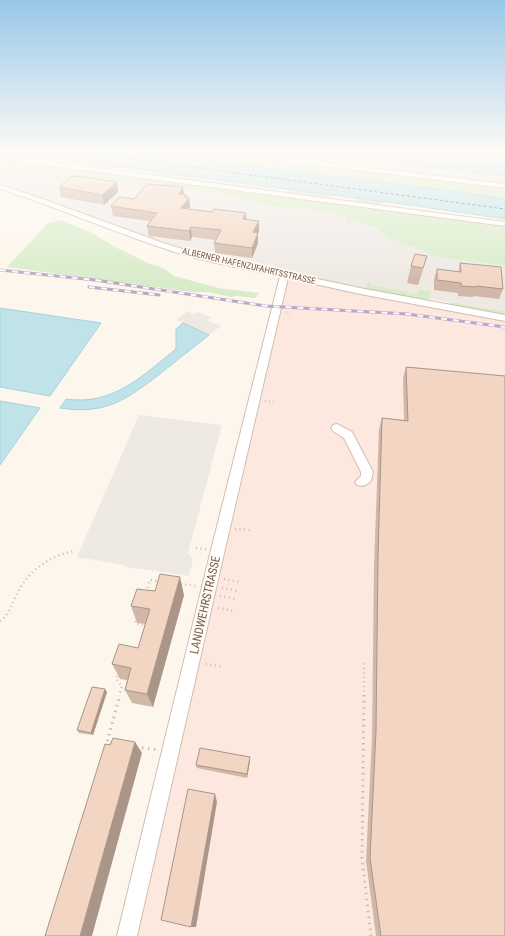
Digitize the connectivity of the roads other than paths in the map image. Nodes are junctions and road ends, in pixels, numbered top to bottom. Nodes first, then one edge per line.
1 (28, 196) edge
2 (292, 196) edge
3 (505, 224) edge
4 (285, 275) junction
5 (505, 318) edge
6 (337, 428) dead end
7 (361, 482) dead end
8 (128, 936) edge

1 - 4 street, ALBERNER HAFENZUFAHRTSSTRASSE
2 - 3 street
4 - 5 street, ALBERNER HAFENZUFAHRTSSTRASSE
4 - 8 street, LANDWEHRSTRASSE
6 - 7 street

